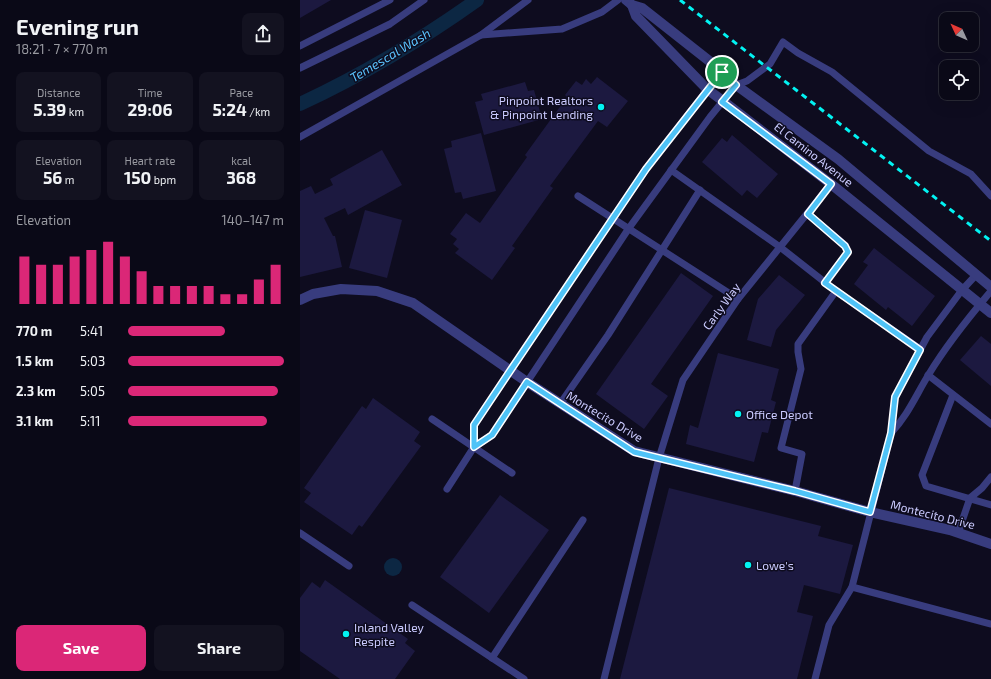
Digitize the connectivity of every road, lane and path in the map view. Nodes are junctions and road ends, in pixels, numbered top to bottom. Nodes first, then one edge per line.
1 (390, 0) edge
2 (424, 0) edge
3 (528, 0) edge
4 (618, 0) edge
5 (629, 3) edge
6 (481, 35) junction
7 (300, 46) edge
8 (300, 68) edge
9 (722, 72) junction
10 (736, 85) junction
11 (707, 88) junction
12 (722, 102) junction
13 (300, 137) edge
14 (671, 170) junction
15 (831, 184) junction
16 (700, 190) junction
17 (578, 196) dead end
18 (991, 196) edge
19 (808, 214) junction
20 (613, 216) junction
21 (629, 228) junction
22 (780, 248) junction
23 (662, 251) junction
24 (976, 275) junction
25 (825, 283) junction
26 (991, 287) edge
27 (962, 290) junction
28 (991, 290) edge
29 (836, 291) junction
30 (738, 299) junction
31 (300, 300) edge
32 (980, 304) junction
33 (991, 313) edge
34 (920, 350) junction
35 (510, 371) junction
36 (928, 375) junction
37 (527, 382) junction
38 (953, 395) junction
39 (560, 404) junction
40 (432, 419) dead end
41 (991, 424) edge
42 (891, 433) junction
43 (474, 447) junction
44 (659, 458) junction
45 (512, 473) dead end
46 (991, 477) edge
47 (447, 489) dead end
48 (795, 491) junction
49 (970, 498) junction
50 (991, 505) edge
51 (870, 512) junction
52 (583, 520) dead end
53 (300, 533) edge
54 (958, 533) junction
55 (991, 544) edge
56 (349, 566) dead end
57 (852, 587) junction
58 (412, 605) dead end
59 (991, 624) edge
60 (492, 658) junction
61 (524, 679) edge
62 (604, 679) edge
63 (815, 679) edge

1 - 7 lane
2 - 8 lane
3 - 6 lane
4 - 6 lane
5 - 9 street, El Camino Avenue
5 - 11 street, El Camino Avenue
6 - 13 lane
9 - 10 street, El Camino Avenue
9 - 11 lane
10 - 12 lane
10 - 18 lane
10 - 24 street, El Camino Avenue
11 - 12 street, El Camino Avenue
11 - 20 lane
12 - 14 lane
12 - 15 street, El Camino Avenue
14 - 16 lane
14 - 21 lane
15 - 19 lane, Carly Way
15 - 27 street, El Camino Avenue
16 - 22 lane
16 - 23 lane
17 - 20 lane
19 - 22 lane, Carly Way
19 - 25 lane
20 - 21 lane
20 - 35 lane
21 - 23 lane
21 - 37 lane
22 - 25 lane
22 - 30 lane, Carly Way
23 - 30 lane
23 - 39 lane
24 - 26 street, El Camino Avenue
24 - 27 lane
25 - 29 lane
27 - 32 street, El Camino Avenue
27 - 34 lane
28 - 32 lane
29 - 34 lane
29 - 48 lane
30 - 44 lane, Carly Way
31 - 35 street, Montecito Drive
32 - 33 street, El Camino Avenue
32 - 36 lane
34 - 42 lane
35 - 37 street, Montecito Drive
35 - 43 lane
36 - 38 lane
36 - 42 lane
37 - 39 street, Montecito Drive
37 - 43 lane
38 - 41 lane
38 - 49 lane
39 - 44 street, Montecito Drive
40 - 43 lane
42 - 51 lane
43 - 45 lane
43 - 47 lane
44 - 48 street, Montecito Drive
44 - 62 lane, Carly Way
46 - 49 lane
48 - 51 street, Montecito Drive
49 - 50 lane
49 - 54 lane
51 - 54 street, Montecito Drive
51 - 57 lane
52 - 60 lane
53 - 56 lane
54 - 55 street, Montecito Drive
57 - 59 lane
57 - 63 lane
58 - 60 lane
60 - 61 lane

